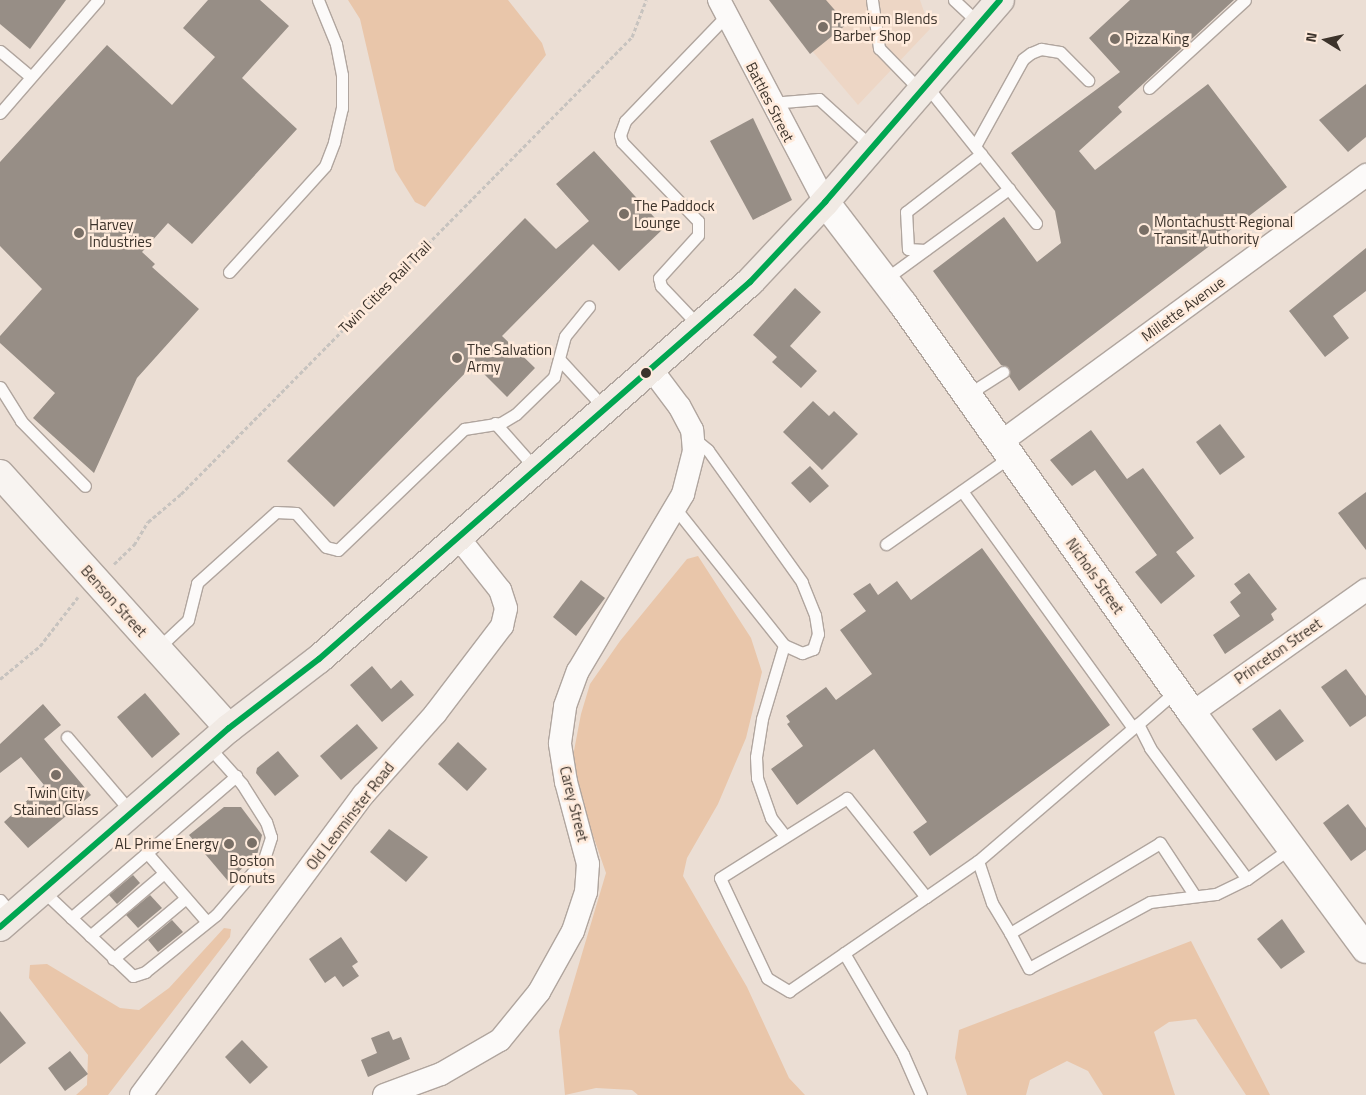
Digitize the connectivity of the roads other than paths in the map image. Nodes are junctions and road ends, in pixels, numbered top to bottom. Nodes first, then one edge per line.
1 (98, 0) edge
2 (318, 0) edge
3 (872, 0) edge
4 (954, 0) edge
5 (1000, 0) edge
6 (1245, 0) edge
7 (723, 7) edge
8 (979, 23) junction
9 (0, 51) edge
10 (31, 78) junction
11 (1088, 80) dead end
12 (922, 86) junction
13 (1149, 88) dead end
14 (771, 103) junction
15 (2, 105) edge
16 (872, 147) junction
17 (978, 150) junction
18 (1366, 175) edge
19 (1009, 189) junction
20 (825, 202) junction
21 (1036, 223) dead end
22 (925, 250) junction
23 (229, 272) dead end
24 (884, 280) junction
25 (589, 306) dead end
26 (700, 327) junction
27 (560, 360) junction
28 (652, 370) junction
29 (1003, 372) dead end
30 (0, 387) edge
31 (967, 396) junction
32 (606, 410) junction
33 (495, 423) junction
34 (692, 437) junction
35 (1005, 450) junction
36 (536, 470) junction
37 (0, 474) edge
38 (85, 486) dead end
39 (962, 490) junction
40 (676, 508) junction
41 (458, 537) junction
42 (886, 544) dead end
43 (1366, 590) edge
44 (784, 645) junction
45 (157, 649) junction
46 (1176, 691) junction
47 (1192, 713) junction
48 (1135, 726) junction
49 (229, 728) junction
50 (67, 737) dead end
51 (208, 746) junction
52 (236, 776) junction
53 (132, 813) junction
54 (785, 836) junction
55 (1292, 846) junction
56 (147, 853) junction
57 (978, 861) junction
58 (164, 873) junction
59 (1248, 879) junction
60 (42, 890) junction
61 (1195, 896) junction
62 (926, 897) junction
63 (186, 898) junction
64 (4, 914) edge
65 (71, 918) junction
66 (206, 922) junction
67 (1010, 932) junction
68 (90, 936) junction
69 (1366, 949) edge
70 (844, 953) junction
71 (113, 959) junction
72 (141, 1095) edge
73 (384, 1095) edge
74 (921, 1095) edge

1 - 10 lane
2 - 23 lane
3 - 12 lane
4 - 8 lane
5 - 8 highway
6 - 13 lane
7 - 14 street, Battles Street
7 - 26 lane
8 - 12 highway
9 - 10 lane
10 - 15 lane
11 - 17 lane
12 - 16 highway
12 - 17 lane
14 - 16 lane
14 - 20 street, Battles Street
16 - 20 highway
17 - 19 lane
17 - 22 lane
18 - 35 street, Millette Avenue
19 - 21 lane
19 - 22 lane
20 - 24 street, Nichols Street
20 - 26 highway
22 - 24 lane
24 - 31 street, Nichols Street
25 - 27 lane
26 - 28 highway
27 - 32 lane
27 - 33 lane
28 - 32 highway
28 - 34 street, Carey Street
29 - 31 lane
30 - 38 lane
31 - 35 street, Nichols Street
32 - 36 highway
33 - 36 lane
33 - 45 lane
34 - 40 street, Carey Street
34 - 44 lane
35 - 39 lane
35 - 46 street, Nichols Street
36 - 41 highway
37 - 45 main road, Benson Street
39 - 42 lane
39 - 48 lane
40 - 44 lane
40 - 73 street, Carey Street
41 - 49 highway
41 - 72 street, Old Leominster Road
43 - 47 street, Princeton Street
44 - 54 lane
45 - 49 main road, Benson Street
46 - 47 street, Nichols Street
46 - 48 lane
47 - 55 street, Nichols Street
48 - 57 lane
48 - 59 lane
49 - 51 highway
50 - 53 lane
51 - 52 lane
51 - 53 highway
52 - 56 lane
52 - 66 lane
53 - 60 highway
54 - 62 lane
54 - 70 lane
55 - 59 lane
55 - 69 street, Nichols Street
56 - 58 lane
56 - 65 lane
57 - 62 lane
57 - 67 lane
58 - 63 lane
58 - 68 lane
59 - 61 lane
60 - 64 highway
60 - 65 lane
61 - 67 lane
61 - 67 lane
62 - 70 lane
63 - 66 lane
63 - 71 lane
65 - 68 lane
66 - 71 lane
68 - 71 lane
70 - 74 lane

